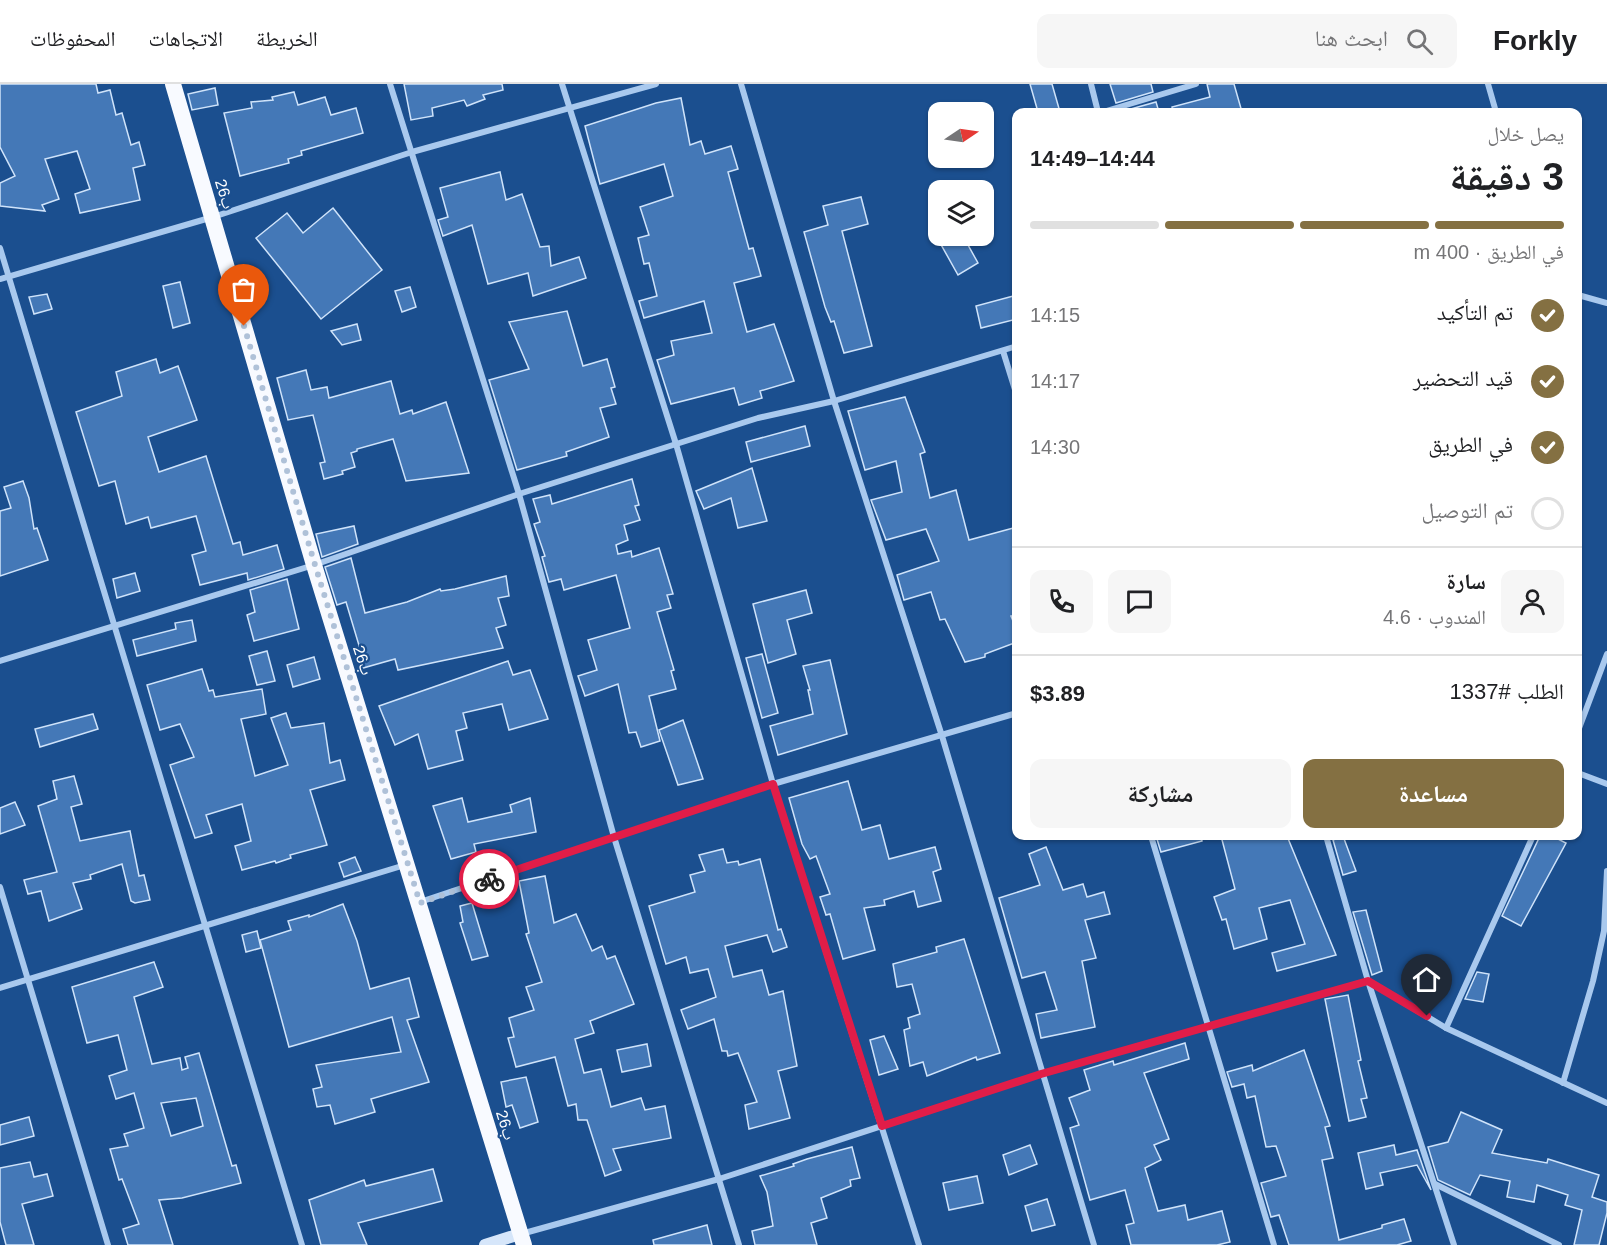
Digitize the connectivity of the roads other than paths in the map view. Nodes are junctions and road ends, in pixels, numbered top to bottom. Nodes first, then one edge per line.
1 (173, 84) edge
2 (390, 84) edge
3 (562, 84) edge
4 (656, 84) edge
5 (741, 84) edge
6 (1091, 84) edge
7 (1196, 84) edge
8 (1488, 84) edge
9 (569, 107) junction
10 (1099, 108) edge
11 (1114, 108) edge
12 (1495, 108) edge
13 (412, 152) junction
14 (213, 217) junction
15 (0, 248) edge
16 (9, 276) junction
17 (0, 279) edge
18 (1582, 296) edge
19 (1607, 303) edge
20 (1012, 348) edge
21 (1003, 351) junction
22 (1012, 380) edge
23 (834, 401) junction
24 (676, 444) junction
25 (519, 494) junction
26 (315, 565) junction
27 (114, 628) junction
28 (1607, 654) edge
29 (0, 661) edge
30 (1012, 715) edge
31 (1582, 720) edge
32 (942, 736) junction
33 (1582, 775) edge
34 (773, 784) junction
35 (1607, 784) edge
36 (614, 837) junction
37 (1152, 840) edge
38 (1327, 840) edge
39 (1531, 840) edge
40 (408, 864) junction
41 (1607, 871) edge
42 (0, 887) edge
43 (420, 903) junction
44 (206, 926) junction
45 (26, 980) junction
46 (1368, 981) junction
47 (0, 988) edge
48 (1208, 1026) junction
49 (1446, 1028) junction
50 (1041, 1074) junction
51 (1563, 1083) junction
52 (1607, 1103) edge
53 (882, 1126) junction
54 (719, 1179) junction
55 (1435, 1184) junction
56 (522, 1239) edge
57 (108, 1245) edge
58 (302, 1245) edge
59 (485, 1245) edge
60 (739, 1245) edge
61 (919, 1245) edge
62 (1094, 1245) edge
63 (1274, 1245) edge
64 (1454, 1245) edge
65 (1558, 1245) edge

1 - 14 highway, 26ب
2 - 13 street
3 - 9 street
4 - 9 street
5 - 23 street
6 - 10 street
7 - 11 street
8 - 12 street
9 - 13 street
9 - 24 street
13 - 14 street
13 - 25 street
14 - 16 street
14 - 26 highway, 26ب
15 - 16 street
16 - 17 street
16 - 27 street
18 - 19 street
20 - 21 street
21 - 22 street
21 - 23 street
23 - 24 street
23 - 32 street
24 - 25 street
24 - 34 street
25 - 26 street
25 - 36 street
26 - 27 street
26 - 40 highway, 26ب
27 - 29 street
27 - 44 street
28 - 31 street
30 - 32 street
32 - 34 street
32 - 50 street
33 - 35 street
34 - 36 street
34 - 53 street
36 - 43 street
36 - 54 street
37 - 48 street
38 - 46 street
39 - 49 street
40 - 43 highway, 26ب
40 - 44 street
41 - 51 street
42 - 45 street
43 - 56 highway, 26ب
44 - 45 street
44 - 58 street
45 - 47 street
45 - 57 street
46 - 48 street
46 - 49 street
46 - 55 street
48 - 50 street
48 - 63 street
49 - 51 street
50 - 53 street
50 - 62 street
51 - 52 street
53 - 54 street
53 - 61 street
54 - 56 street
54 - 60 street
55 - 64 street
55 - 65 street
56 - 59 main road

